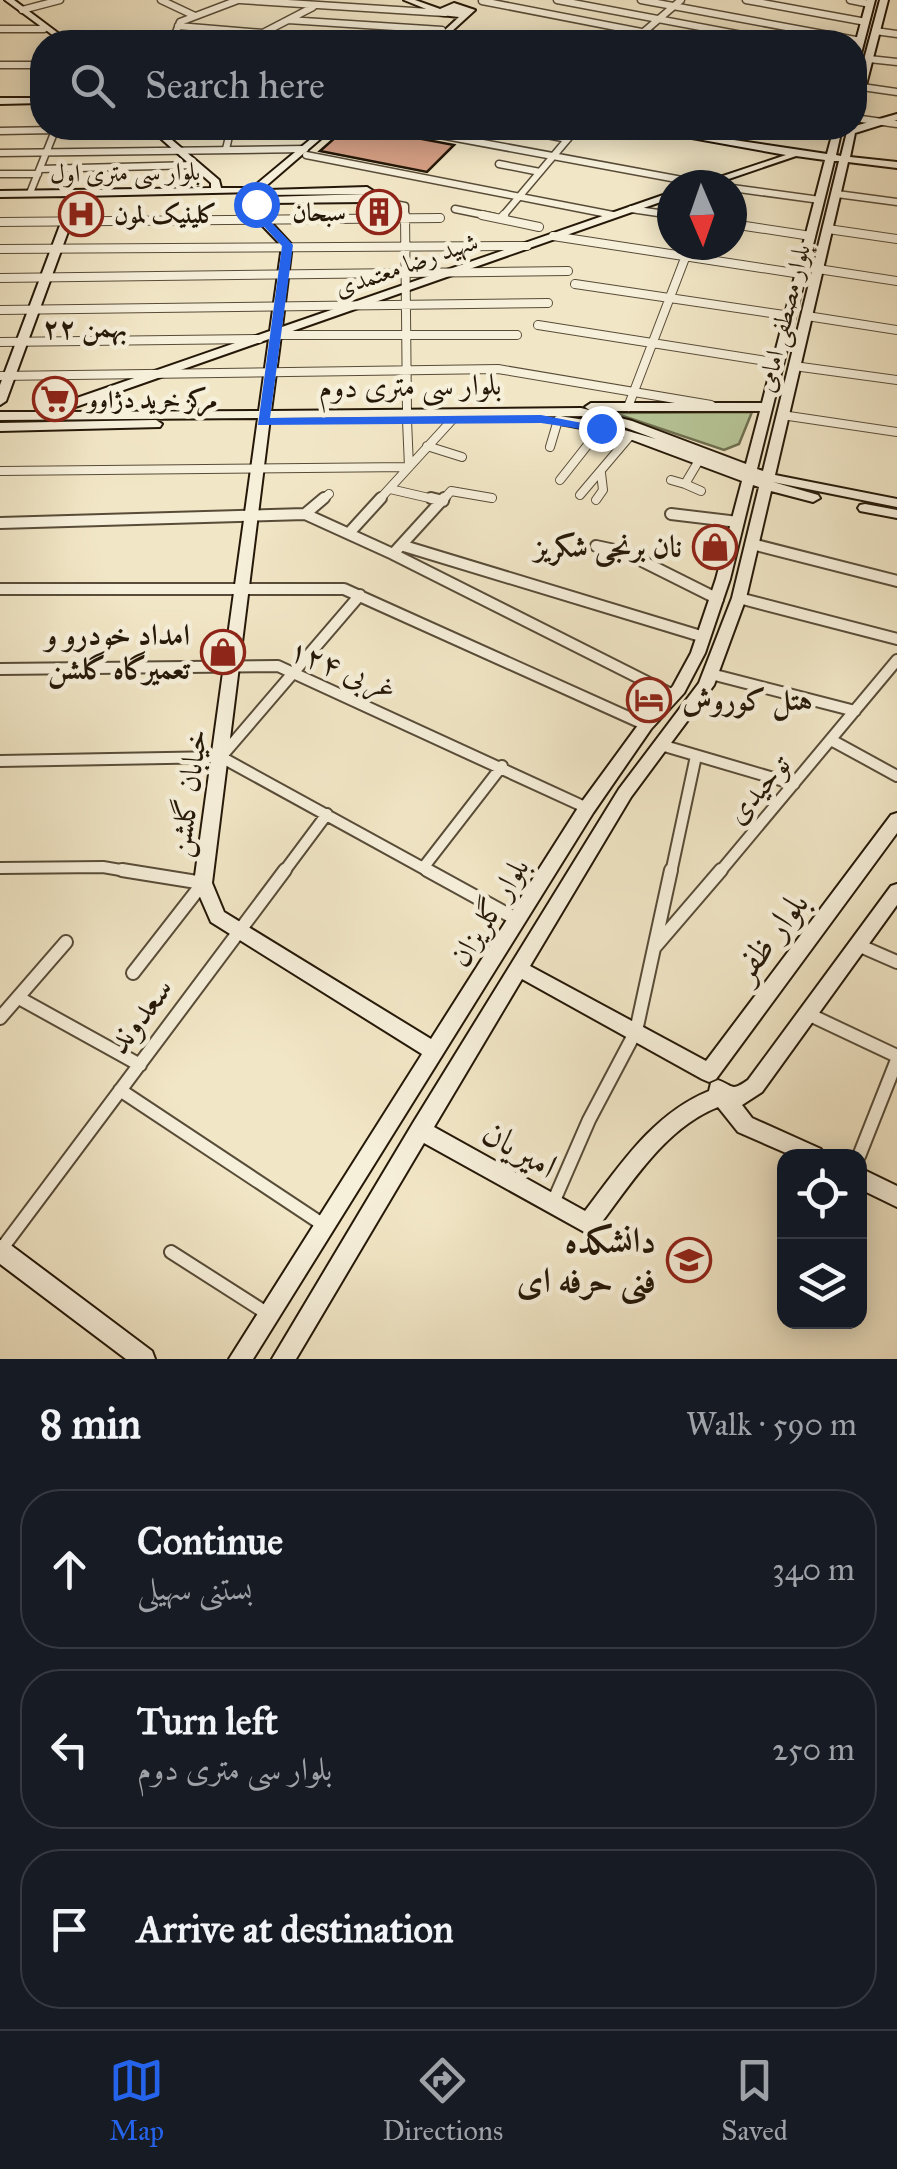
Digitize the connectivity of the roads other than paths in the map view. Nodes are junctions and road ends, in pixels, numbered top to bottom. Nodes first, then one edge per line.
1 (26, 0) edge
2 (60, 0) edge
3 (161, 0) edge
4 (239, 0) edge
5 (325, 0) edge
6 (408, 0) edge
7 (472, 0) edge
8 (557, 0) edge
9 (641, 0) edge
10 (681, 0) edge
11 (746, 0) edge
12 (850, 0) edge
13 (884, 0) edge
14 (483, 1) edge
15 (871, 2) edge
16 (13, 3) edge
17 (315, 5) junction
18 (421, 6) edge
19 (674, 6) junction
20 (447, 10) junction
21 (0, 12) edge
22 (469, 12) junction
23 (196, 16) junction
24 (288, 20) junction
25 (659, 20) junction
26 (34, 21) junction
27 (866, 22) junction
28 (178, 26) junction
29 (0, 29) edge
30 (15, 29) junction
31 (44, 30) edge
32 (176, 30) edge
33 (219, 30) edge
34 (268, 30) edge
35 (442, 30) joint
36 (449, 30) edge
37 (628, 30) edge
38 (647, 30) edge
39 (714, 30) edge
40 (802, 30) edge
41 (863, 30) edge
42 (30, 32) edge
43 (876, 32) junction
44 (897, 34) edge
45 (869, 58) junction
46 (897, 62) edge
47 (0, 65) edge
48 (30, 65) edge
49 (867, 67) edge
50 (867, 89) edge
51 (897, 92) edge
52 (0, 103) edge
53 (30, 103) edge
54 (867, 119) edge
55 (897, 120) edge
56 (882, 122) junction
57 (867, 127) edge
58 (30, 129) edge
59 (0, 130) edge
60 (51, 140) edge
61 (168, 140) edge
62 (173, 140) edge
63 (228, 140) edge
64 (318, 140) edge
65 (322, 140) edge
66 (467, 140) edge
67 (567, 140) edge
68 (724, 140) edge
69 (827, 140) edge
70 (838, 140) edge
71 (847, 140) edge
72 (853, 140) edge
73 (226, 149) junction
74 (182, 150) junction
75 (46, 152) junction
76 (306, 152) junction
77 (798, 152) junction
78 (0, 153) edge
79 (554, 156) junction
80 (839, 156) junction
81 (890, 162) edge
82 (499, 164) dead end
83 (196, 166) junction
84 (747, 170) edge
85 (39, 171) junction
86 (540, 172) junction
87 (834, 172) junction
88 (0, 174) edge
89 (212, 175) junction
90 (657, 176) edge
91 (747, 190) edge
92 (211, 191) junction
93 (233, 191) junction
94 (0, 194) edge
95 (30, 194) junction
96 (367, 194) joint
97 (836, 194) junction
98 (261, 195) junction
99 (75, 197) junction
100 (520, 197) junction
101 (657, 200) edge
102 (820, 200) junction
103 (0, 202) edge
104 (897, 202) edge
105 (631, 209) junction
106 (454, 210) dead end
107 (657, 213) edge
108 (614, 216) junction
109 (406, 218) junction
110 (440, 218) dead end
111 (501, 219) junction
112 (263, 220) junction
113 (0, 222) edge
114 (66, 222) junction
115 (747, 226) edge
116 (538, 227) dead end
117 (828, 229) junction
118 (553, 236) junction
119 (811, 236) junction
120 (897, 239) edge
121 (288, 245) junction
122 (406, 246) junction
123 (526, 246) junction
124 (56, 248) junction
125 (0, 249) edge
126 (657, 253) edge
127 (684, 260) edge
128 (705, 260) edge
129 (818, 269) junction
130 (568, 271) dead end
131 (452, 272) junction
132 (406, 273) junction
133 (284, 274) junction
134 (801, 274) junction
135 (0, 278) edge
136 (46, 278) junction
137 (897, 281) edge
138 (575, 284) dead end
139 (406, 288) junction
140 (670, 298) junction
141 (548, 304) dead end
142 (279, 305) junction
143 (357, 305) junction
144 (406, 305) junction
145 (34, 309) junction
146 (0, 310) edge
147 (790, 316) junction
148 (807, 316) junction
149 (538, 325) dead end
150 (897, 330) edge
151 (517, 335) dead end
152 (407, 336) junction
153 (267, 337) junction
154 (22, 341) junction
155 (0, 342) edge
156 (652, 344) junction
157 (779, 363) junction
158 (794, 366) junction
159 (407, 371) junction
160 (269, 372) junction
161 (158, 374) junction
162 (5, 376) edge
163 (897, 380) edge
164 (634, 392) junction
165 (0, 401) edge
166 (628, 407) junction
167 (726, 407) junction
168 (768, 407) junction
169 (40, 415) junction
170 (556, 415) junction
171 (782, 415) junction
172 (0, 416) edge
173 (407, 416) junction
174 (263, 417) junction
175 (452, 420) junction
176 (0, 427) edge
177 (601, 428) junction
178 (897, 432) edge
179 (630, 436) junction
180 (758, 444) junction
181 (427, 446) junction
182 (550, 446) dead end
183 (773, 454) junction
184 (462, 457) dead end
185 (704, 461) junction
186 (409, 467) junction
187 (256, 468) junction
188 (0, 471) edge
189 (601, 473) junction
190 (560, 480) dead end
191 (671, 480) dead end
192 (685, 484) junction
193 (810, 488) junction
194 (390, 490) junction
195 (701, 491) dead end
196 (754, 492) junction
197 (329, 494) dead end
198 (580, 495) dead end
199 (492, 498) dead end
200 (443, 500) junction
201 (596, 500) dead end
202 (897, 503) edge
203 (305, 514) junction
204 (671, 514) dead end
205 (897, 514) edge
206 (251, 516) junction
207 (0, 523) edge
208 (350, 532) junction
209 (752, 544) junction
210 (404, 546) junction
211 (596, 546) dead end
212 (393, 554) junction
213 (897, 580) edge
214 (242, 586) junction
215 (0, 589) edge
216 (360, 594) junction
217 (740, 598) junction
218 (718, 600) junction
219 (704, 637) junction
220 (897, 639) edge
221 (897, 660) edge
222 (232, 668) junction
223 (0, 669) edge
224 (295, 670) junction
225 (711, 674) junction
226 (673, 695) junction
227 (855, 711) junction
228 (646, 724) junction
229 (832, 742) junction
230 (661, 744) junction
231 (221, 756) junction
232 (696, 756) junction
233 (0, 761) edge
234 (502, 766) junction
235 (897, 776) edge
236 (794, 784) junction
237 (587, 808) junction
238 (327, 814) junction
239 (897, 821) edge
240 (897, 832) edge
241 (0, 868) edge
242 (423, 868) junction
243 (203, 883) junction
244 (897, 892) edge
245 (518, 920) junction
246 (239, 932) junction
247 (66, 942) dead end
248 (858, 944) junction
249 (654, 948) junction
250 (897, 962) edge
251 (518, 968) junction
252 (133, 973) dead end
253 (19, 998) junction
254 (808, 1014) junction
255 (0, 1018) edge
256 (636, 1031) junction
257 (434, 1051) junction
258 (897, 1058) edge
259 (140, 1064) junction
260 (709, 1073) junction
261 (120, 1090) junction
262 (720, 1094) junction
263 (420, 1130) junction
264 (798, 1149) edge
265 (862, 1149) edge
266 (867, 1182) edge
267 (897, 1197) edge
268 (552, 1205) junction
269 (324, 1226) junction
270 (0, 1251) edge
271 (171, 1252) dead end
272 (269, 1314) junction
273 (144, 1359) edge
274 (240, 1359) edge
275 (283, 1359) edge

1 - 16 street
2 - 16 street
3 - 23 street
4 - 17 street
4 - 23 street
5 - 17 street
6 - 18 main road
7 - 20 main road
8 - 25 street
9 - 19 street
10 - 19 street
11 - 27 street
12 - 15 street
13 - 43 main road
14 - 22 main road
14 - 37 street
15 - 27 main road
16 - 21 main road
16 - 26 main road
17 - 18 street
17 - 24 street
18 - 20 main road
19 - 25 street
19 - 40 street
20 - 22 main road
20 - 35 main road
22 - 36 main road
23 - 28 street
24 - 34 street
24 - 35 street
25 - 38 street
25 - 39 street
26 - 30 street
26 - 31 main road
27 - 41 main road
28 - 32 street
28 - 33 street
29 - 30 street
30 - 42 street
43 - 44 street
43 - 45 main road
45 - 46 street
45 - 49 main road
47 - 48 street
50 - 51 street
52 - 53 main road
54 - 56 street
55 - 56 main road
56 - 57 main road
58 - 59 street
60 - 75 street
61 - 74 main road
62 - 74 main road
63 - 73 street
64 - 76 main road
65 - 76 main road
66 - 79 street
67 - 79 street
68 - 77 main road
69 - 77 main road
70 - 80 main road, بلوار مصطفی امامی
71 - 80 main road, بلوار مصطفی امامی
72 - 81 main road
73 - 74 street
73 - 76 street
74 - 75 street
74 - 83 main road
74 - 89 main road
75 - 78 street
75 - 85 street
76 - 98 main road
76 - 100 street
77 - 80 main road
77 - 84 main road
77 - 87 main road
79 - 86 street
79 - 90 street
80 - 81 main road
80 - 87 main road, بلوار مصطفی امامی
81 - 87 main road
82 - 86 street
83 - 85 street
83 - 89 main road
85 - 88 street
85 - 95 street
86 - 100 street
87 - 97 main road, بلوار مصطفی امامی
87 - 102 main road, بلوار مصطفی امامی
89 - 92 main road
89 - 93 main road
91 - 102 street
92 - 93 main road, بلوار سی متری اول
92 - 99 main road, بلوار سی متری اول
93 - 98 main road, بلوار سی متری اول
94 - 95 main road, بلوار سی متری اول
95 - 99 main road, بلوار سی متری اول
96 - 98 main road, بلوار سی متری اول
96 - 109 street
97 - 104 street
97 - 117 main road, بلوار مصطفی امامی
98 - 99 main road, بلوار سی متری اول
98 - 112 main road
99 - 103 main road, بلوار سی متری اول
99 - 114 main road
100 - 108 street
100 - 111 street
101 - 105 main road, شهید رضا معتمدی
102 - 119 main road, بلوار مصطفی امامی
105 - 107 street
105 - 108 main road, شهید رضا معتمدی
106 - 111 street
108 - 118 main road, شهید رضا معتمدی
109 - 110 street
109 - 112 street
109 - 122 street
111 - 116 street
112 - 114 street
112 - 121 main road
113 - 114 street
114 - 124 main road
115 - 119 street
117 - 120 street
117 - 129 main road, بلوار مصطفی امامی
118 - 123 main road, شهید رضا معتمدی
118 - 126 street
119 - 134 main road, بلوار مصطفی امامی
121 - 122 street
121 - 124 street
121 - 133 main road, خیابان گلشن
122 - 123 street
122 - 132 street
123 - 131 main road, شهید رضا معتمدی
124 - 125 street
124 - 136 main road
127 - 140 street
128 - 134 street
129 - 137 street
129 - 148 main road, بلوار مصطفی امامی
130 - 131 street
131 - 132 street
131 - 139 main road, شهید رضا معتمدی
132 - 133 street
132 - 139 street
133 - 136 street
133 - 142 main road, خیابان گلشن
134 - 147 main road, بلوار مصطفی امامی
135 - 136 street
136 - 145 main road
138 - 140 street
139 - 143 main road, شهید رضا معتمدی
139 - 144 street
140 - 147 street
140 - 156 street
141 - 144 street
142 - 143 street
142 - 145 street
142 - 153 main road, خیابان گلشن
143 - 144 street
143 - 153 main road, شهید رضا معتمدی
144 - 152 street
145 - 146 street
145 - 154 main road
147 - 157 main road, بلوار مصطفی امامی
148 - 150 street
148 - 158 main road, بلوار مصطفی امامی
149 - 156 street
151 - 152 street
152 - 153 street
152 - 159 street
153 - 154 street
153 - 160 main road, خیابان گلشن
153 - 161 main road, شهید رضا معتمدی
154 - 155 street
154 - 162 main road
156 - 157 street
156 - 164 street
157 - 168 main road, بلوار مصطفی امامی
158 - 163 street
158 - 171 main road, بلوار مصطفی امامی
159 - 160 street
159 - 164 street
159 - 173 street
160 - 161 street
160 - 174 main road, خیابان گلشن
161 - 162 street
161 - 169 main road, شهید رضا معتمدی
162 - 165 main road
164 - 166 street
164 - 167 street
166 - 167 main road
166 - 170 main road
167 - 168 main road
168 - 180 main road, بلوار مصطفی امامی
169 - 172 main road, بلوار سی متری دوم
169 - 174 main road, بلوار سی متری دوم
170 - 173 main road, بلوار سی متری دوم
170 - 175 main road, بلوار سی متری دوم
170 - 177 main road, بلوار سی متری دوم
170 - 182 street
170 - 185 main road, بلوار سی متری دوم
171 - 178 street
171 - 183 main road, بلوار مصطفی امامی
173 - 174 main road, بلوار سی متری دوم
173 - 175 main road, بلوار سی متری دوم
173 - 186 street
174 - 176 main road, بلوار سی متری دوم
174 - 187 main road, خیابان گلشن
175 - 181 street
177 - 179 main road, بلوار سی متری دوم
177 - 190 street
179 - 185 main road, بلوار سی متری دوم
179 - 189 street
180 - 185 main road
180 - 196 main road, بلوار مصطفی امامی
181 - 184 street
181 - 186 street
183 - 193 main road
183 - 196 main road, بلوار مصطفی امامی
185 - 192 street
185 - 196 main road, بلوار سی متری دوم
185 - 196 main road
186 - 187 street
186 - 194 street
187 - 188 street
187 - 206 main road, خیابان گلشن
189 - 198 street
189 - 201 street
191 - 192 street
192 - 195 street
193 - 196 main road
193 - 202 main road
194 - 200 street
194 - 208 street
196 - 204 street
196 - 205 main road
196 - 209 main road, بلوار گلریزان
196 - 218 main road, بلوار گلریزان
197 - 203 street
199 - 200 street
200 - 210 street
203 - 206 street
203 - 208 street
206 - 207 street
206 - 214 main road, خیابان گلشن
208 - 212 street
209 - 213 street
209 - 217 main road, بلوار گلریزان
210 - 212 street
210 - 219 street
211 - 218 street
212 - 226 street
214 - 215 street
214 - 216 street
214 - 222 main road, خیابان گلشن
216 - 224 street
216 - 228 street
217 - 220 street
217 - 225 main road, بلوار گلریزان
218 - 219 main road, بلوار گلریزان
219 - 226 main road, بلوار گلریزان
221 - 227 street, توحیدی
222 - 223 street, ۱۲۴ غربی
222 - 224 street, ۱۲۴ غربی
222 - 231 main road, خیابان گلشن
224 - 231 street
224 - 234 street, ۱۲۴ غربی
225 - 227 street
225 - 230 main road, بلوار گلریزان
226 - 228 main road, بلوار گلریزان
227 - 229 street, توحیدی
228 - 237 main road, بلوار گلریزان
229 - 235 street
229 - 236 street, توحیدی
230 - 232 street
230 - 251 main road, بلوار گلریزان
231 - 233 street
231 - 238 street
231 - 243 main road, خیابان گلشن
232 - 236 street
232 - 249 street
234 - 237 street, ۱۲۴ غربی
234 - 242 street
236 - 249 street, توحیدی
237 - 245 main road, بلوار گلریزان
238 - 242 street
238 - 246 street, سعدوند
239 - 240 main road
239 - 260 main road, بلوار ظفر
241 - 243 street
242 - 245 street
243 - 246 main road, خیابان گلشن
243 - 252 street
244 - 248 main road
245 - 257 main road, بلوار گلریزان
246 - 257 main road, خیابان گلشن
246 - 259 street, سعدوند
247 - 253 street
248 - 250 street
248 - 254 main road
249 - 256 street
251 - 256 main road
251 - 263 main road, بلوار گلریزان
253 - 255 street
253 - 259 street
254 - 258 street
254 - 262 main road
256 - 260 main road
256 - 268 street
257 - 269 main road, بلوار گلریزان
258 - 265 street
259 - 261 street, سعدوند
260 - 262 main road
261 - 269 street
261 - 270 street, سعدوند
262 - 264 main road
262 - 268 main road, امیریان
263 - 268 main road, امیریان
263 - 275 main road, بلوار گلریزان
266 - 267 main road
269 - 272 main road, بلوار گلریزان
270 - 273 main road
271 - 272 street
272 - 274 main road, بلوار گلریزان

